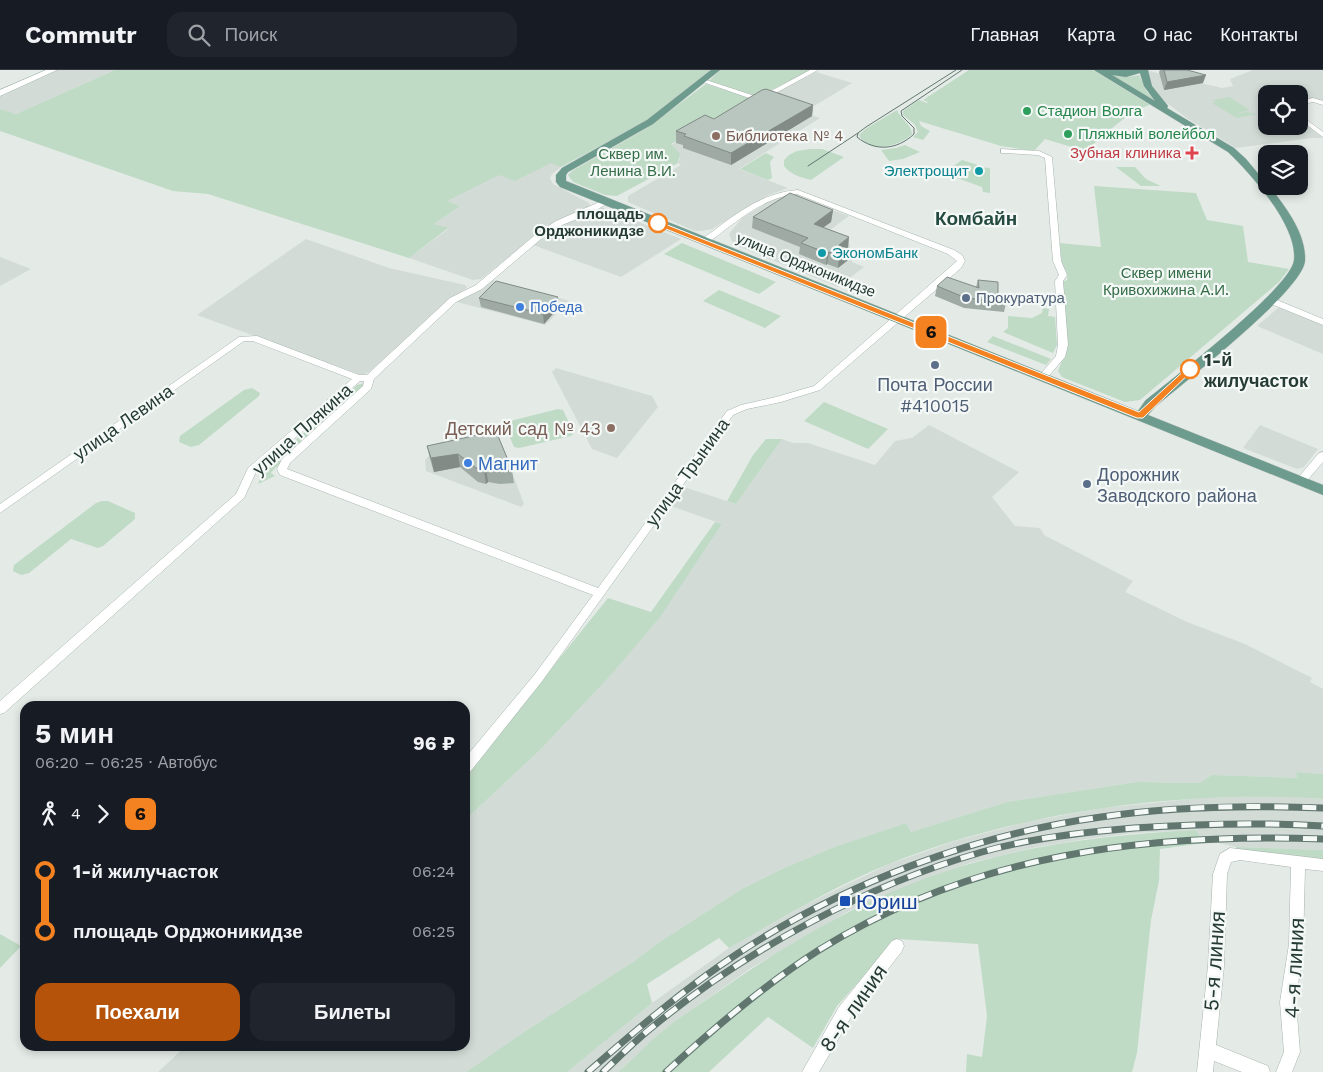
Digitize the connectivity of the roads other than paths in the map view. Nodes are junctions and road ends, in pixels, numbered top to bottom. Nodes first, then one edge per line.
1 (53, 70) edge
2 (716, 70) edge
3 (815, 70) edge
4 (1099, 70) edge
5 (1143, 70) edge
6 (703, 81) junction
7 (0, 92) edge
8 (1308, 101) edge
9 (1323, 103) edge
10 (1172, 114) junction
11 (1308, 123) edge
12 (1323, 135) edge
13 (1004, 151) dead end
14 (604, 202) junction
15 (703, 242) junction
16 (1272, 301) junction
17 (897, 318) junction
18 (1323, 322) edge
19 (1043, 377) junction
20 (363, 378) junction
21 (1140, 416) junction
22 (1323, 455) edge
23 (1301, 481) junction
24 (1323, 490) edge
25 (0, 509) edge
26 (600, 593) junction
27 (0, 709) edge
28 (470, 762) edge
29 (1301, 863) junction
30 (1323, 865) edge
31 (897, 946) dead end
32 (1207, 1050) junction
33 (810, 1072) edge
34 (1205, 1072) edge
35 (1262, 1072) edge
36 (1284, 1072) edge

1 - 7 street
2 - 6 main road
3 - 6 street
4 - 5 main road
4 - 10 main road
5 - 10 main road
6 - 14 main road, улица Орджоникидзе
8 - 9 street
10 - 16 main road
11 - 12 street
13 - 19 street
14 - 15 main road, улица Орджоникидзе
14 - 20 street, улица Плякина
15 - 17 main road, улица Орджоникидзе
15 - 17 street, улица Орджоникидзе
16 - 18 street
16 - 21 main road
17 - 19 main road, улица Орджоникидзе
17 - 26 street, улица Трынина
19 - 21 main road, улица Орджоникидзе
20 - 25 street, улица Левина
20 - 26 street
20 - 27 street, улица Плякина
21 - 23 main road, улица Орджоникидзе
22 - 23 street
23 - 24 main road, улица Орджоникидзе
26 - 28 street, улица Трынина
29 - 30 street
29 - 32 street, 5-я линия
29 - 36 street, 4-я линия
31 - 33 street, 8-я линия
32 - 34 street, 5-я линия
32 - 35 street

